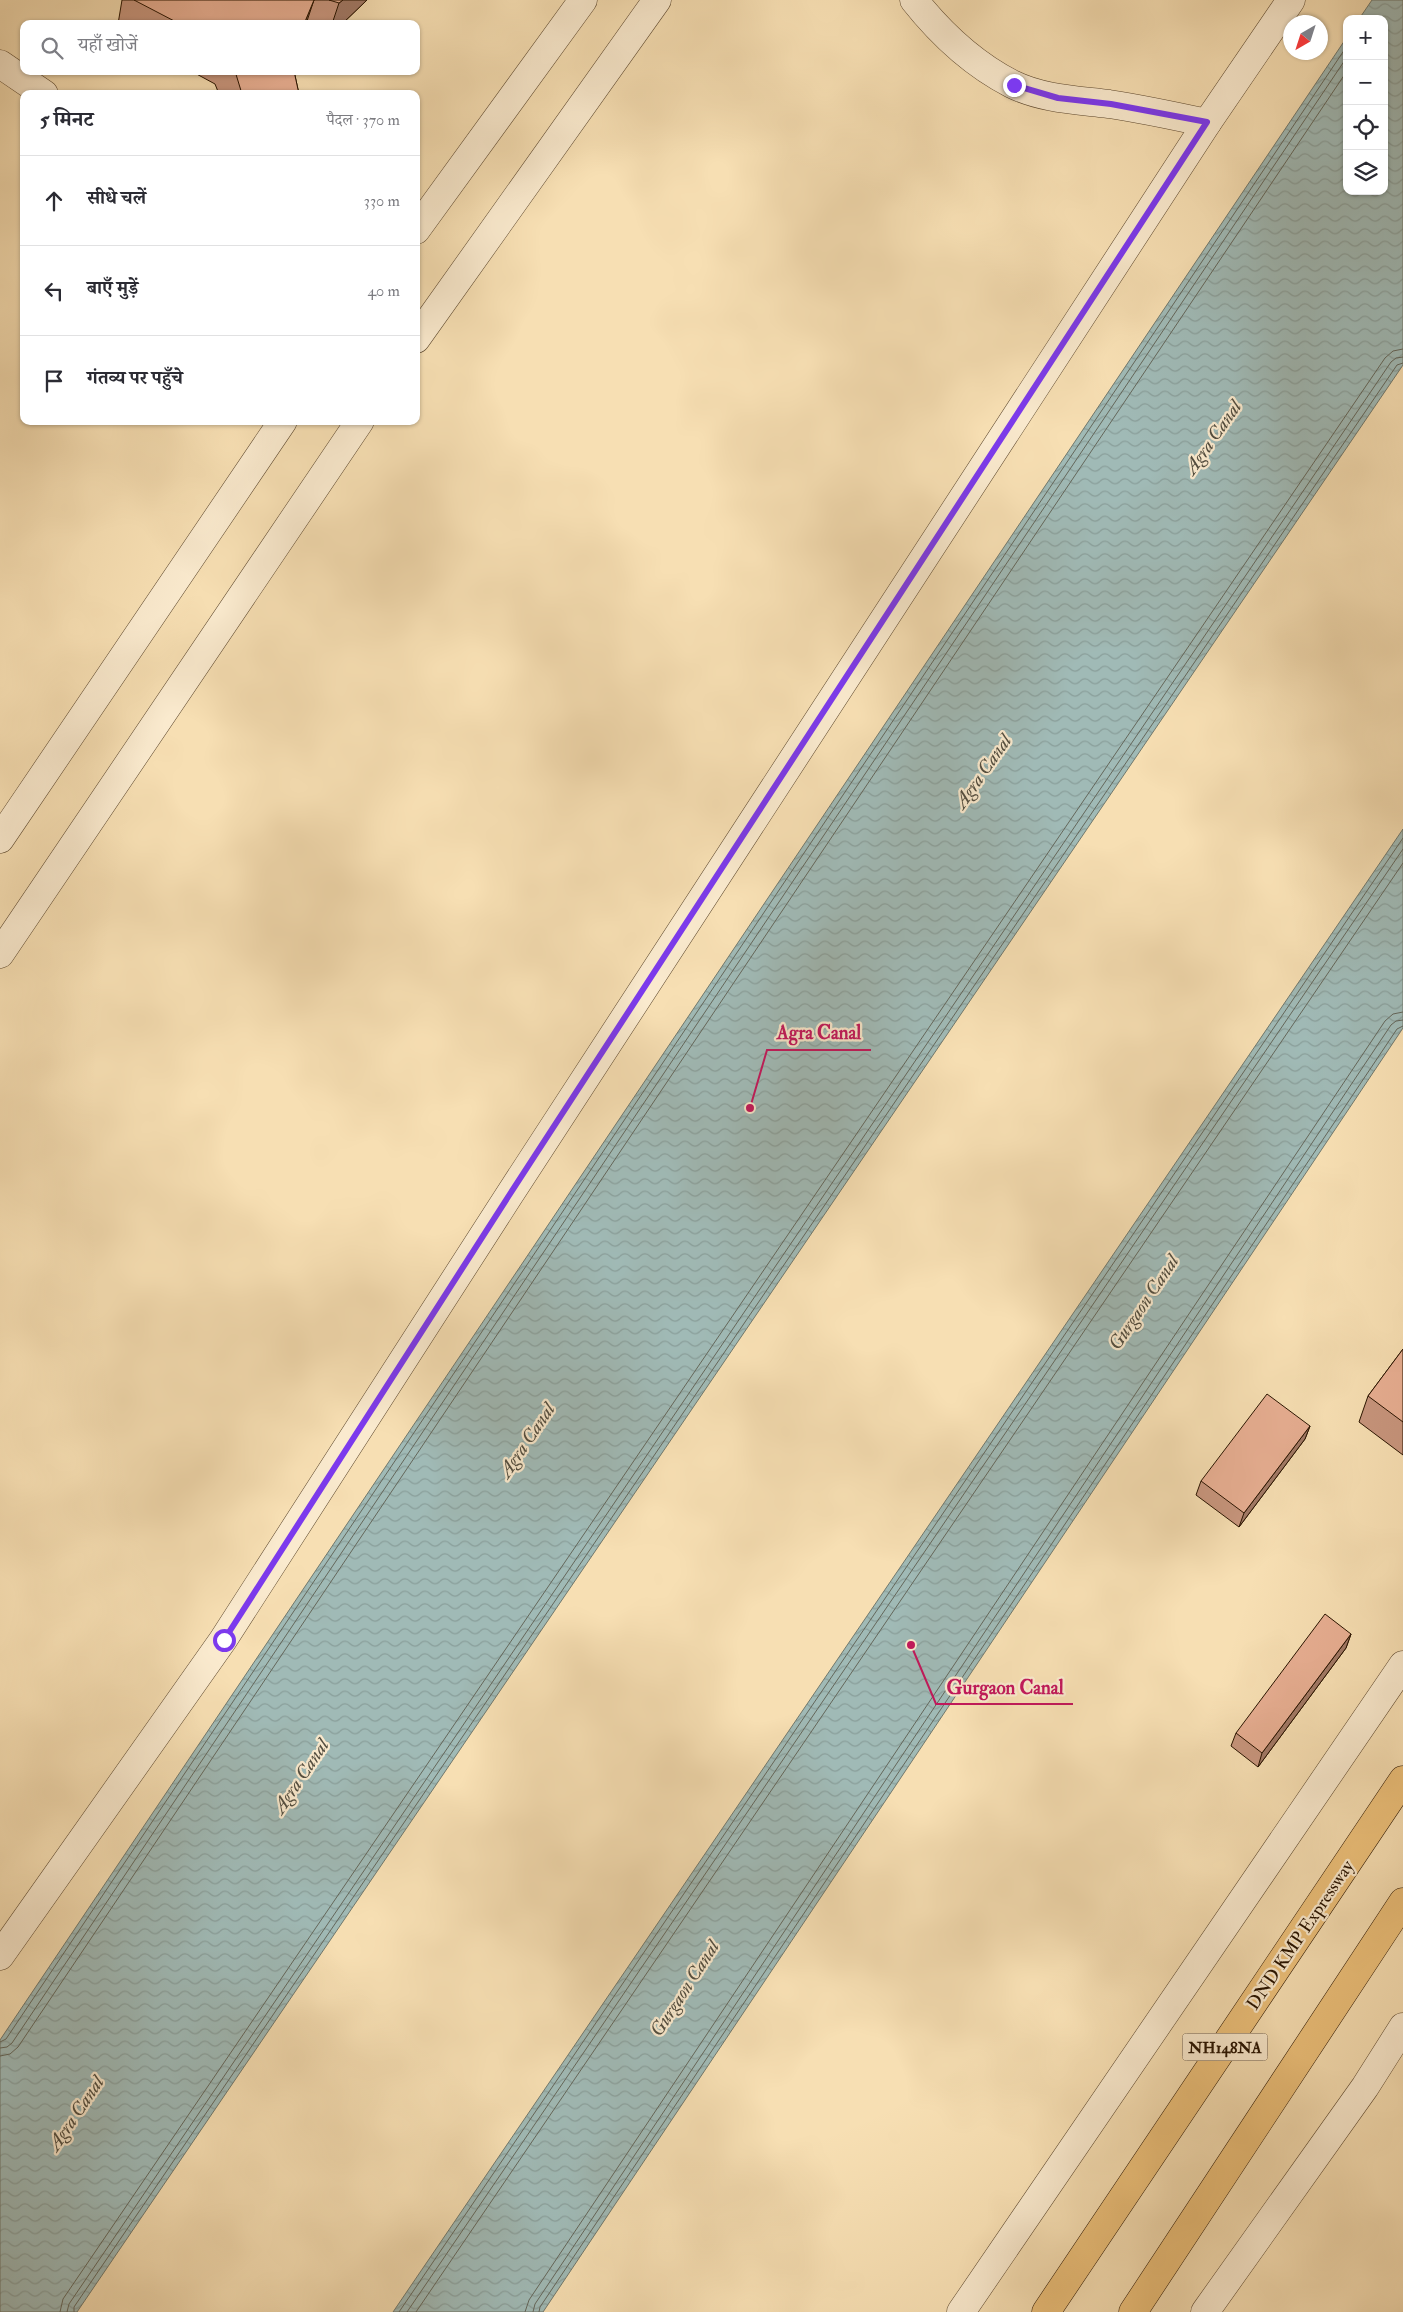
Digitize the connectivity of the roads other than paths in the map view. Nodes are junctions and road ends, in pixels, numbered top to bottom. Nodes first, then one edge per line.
1 (583, 0) edge
2 (656, 0) edge
3 (914, 0) edge
4 (1292, 0) edge
5 (0, 64) edge
6 (38, 90) edge
7 (1207, 122) junction
8 (420, 224) edge
9 (420, 333) edge
10 (280, 425) edge
11 (357, 425) edge
12 (0, 839) edge
13 (0, 954) edge
14 (1403, 1666) edge
15 (1403, 1780) edge
16 (1403, 1902) edge
17 (0, 1956) edge
18 (1403, 2028) edge
19 (961, 2312) edge
20 (1046, 2312) edge
21 (1133, 2312) edge
22 (1205, 2312) edge

1 - 8 street
2 - 9 street
3 - 7 street
4 - 7 street
5 - 6 street
7 - 17 street
10 - 12 street
11 - 13 street
14 - 19 street
15 - 20 highway, DND KMP Expressway / NH148NA
16 - 21 highway, NH148NA
18 - 22 street

